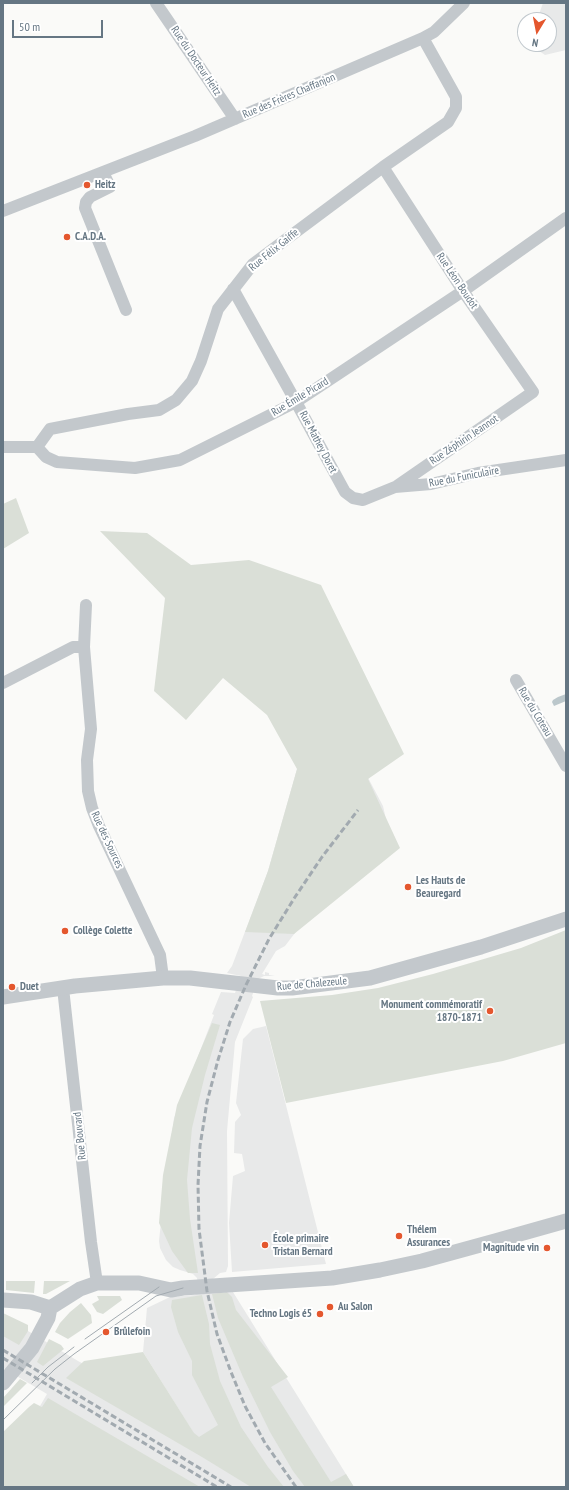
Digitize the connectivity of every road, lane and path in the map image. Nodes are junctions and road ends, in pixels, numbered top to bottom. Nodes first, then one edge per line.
1 (156, 3) edge
2 (464, 3) edge
3 (423, 38) junction
4 (235, 119) junction
5 (383, 167) junction
6 (103, 172) junction
7 (3, 211) edge
8 (566, 218) edge
9 (234, 289) junction
10 (463, 291) junction
11 (126, 310) dead end
12 (533, 392) joint
13 (296, 402) junction
14 (3, 447) edge
15 (37, 447) junction
16 (566, 460) edge
17 (395, 487) junction
18 (363, 500) joint
19 (86, 605) dead end
20 (84, 647) junction
21 (516, 680) dead end
22 (3, 683) edge
23 (566, 766) edge
24 (566, 919) edge
25 (163, 978) junction
26 (63, 988) junction
27 (3, 998) edge
28 (566, 1215) edge
29 (566, 1221) edge
30 (97, 1283) junction
31 (159, 1287) junction
32 (3, 1300) edge
33 (50, 1308) junction
34 (3, 1383) edge

1 - 4 street, Rue du Docteur Heitz
2 - 3 street, Rue des Frères Chaffanjon
3 - 4 street, Rue des Frères Chaffanjon
3 - 5 street, Rue Félix Gaiffe
4 - 6 street, Rue des Frères Chaffanjon
5 - 9 street, Rue Félix Gaiffe
5 - 10 street, Rue Léon Boudot
6 - 7 street, Rue des Frères Chaffanjon
6 - 11 street
8 - 10 street, Rue Émile Picard
9 - 13 street, Rue Mathey Doret
9 - 15 street, Rue Félix Gaiffe
10 - 12 street, Rue Léon Boudot
10 - 13 street, Rue Émile Picard
12 - 17 street, Rue Zéphirin Jeannot
13 - 15 street, Rue Émile Picard
13 - 18 street, Rue Mathey Doret
14 - 15 street
16 - 17 street, Rue du Funiculaire
17 - 18 street, Rue du Funiculaire
19 - 20 street, Rue des Sources
20 - 22 street
20 - 25 street, Rue des Sources
21 - 23 street, Rue du Coteau
24 - 25 street, Rue de Chalezeule
25 - 26 street, Rue de Chalezeule
26 - 27 street, Rue de Chalezeule
26 - 30 street, Rue Bouvard
28 - 31 street
29 - 31 street
30 - 31 street
30 - 33 street
32 - 33 street
33 - 34 street

